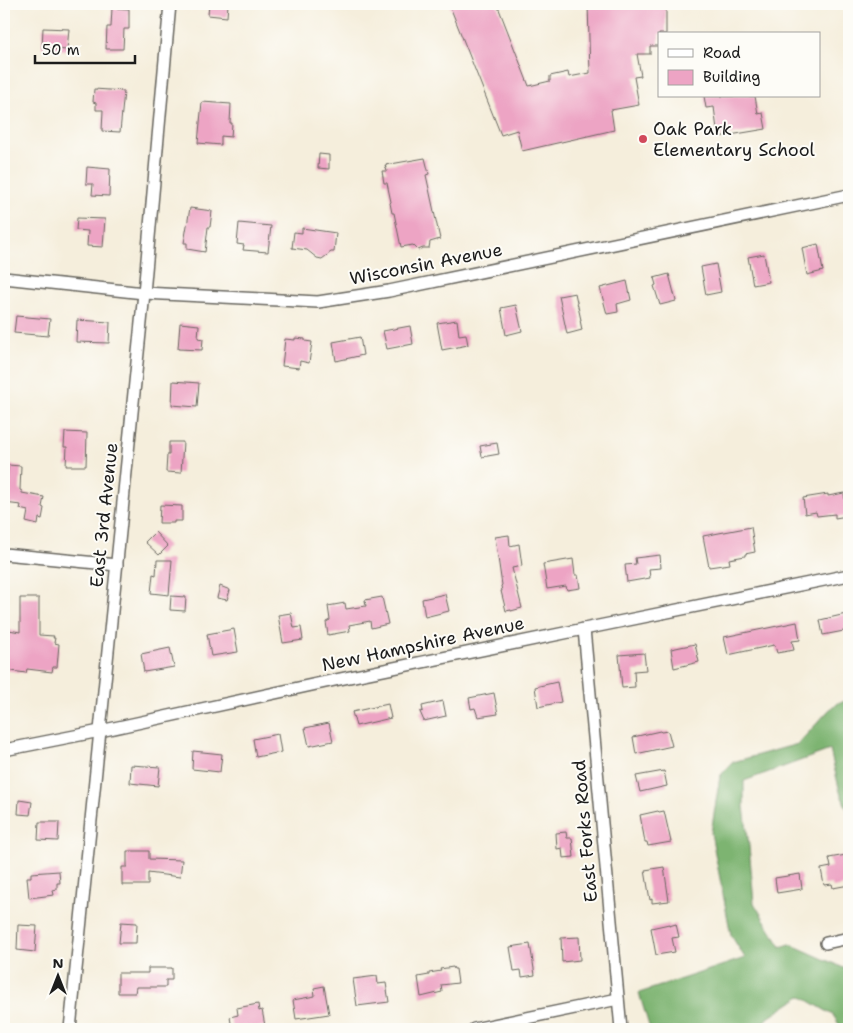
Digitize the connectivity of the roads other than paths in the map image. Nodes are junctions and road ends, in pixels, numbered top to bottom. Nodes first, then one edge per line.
1 (170, 4) edge
2 (849, 194) edge
3 (4, 278) edge
4 (144, 293) junction
5 (4, 554) edge
6 (117, 565) junction
7 (849, 576) edge
8 (584, 629) junction
9 (100, 731) junction
10 (4, 750) edge
11 (849, 938) edge
12 (826, 942) dead end
13 (618, 999) junction
14 (70, 1029) edge
15 (474, 1029) edge
16 (621, 1029) edge

1 - 4 street, East 3rd Avenue
2 - 4 street, Wisconsin Avenue
3 - 4 street, Wisconsin Avenue
4 - 6 street, East 3rd Avenue
5 - 6 street
6 - 9 street, East 3rd Avenue
7 - 8 street, New Hampshire Avenue
8 - 9 street, New Hampshire Avenue
8 - 13 street, East Forks Road
9 - 10 street, New Hampshire Avenue
9 - 14 street, East 3rd Avenue
11 - 12 street
13 - 15 street
13 - 16 street, East Forks Road

